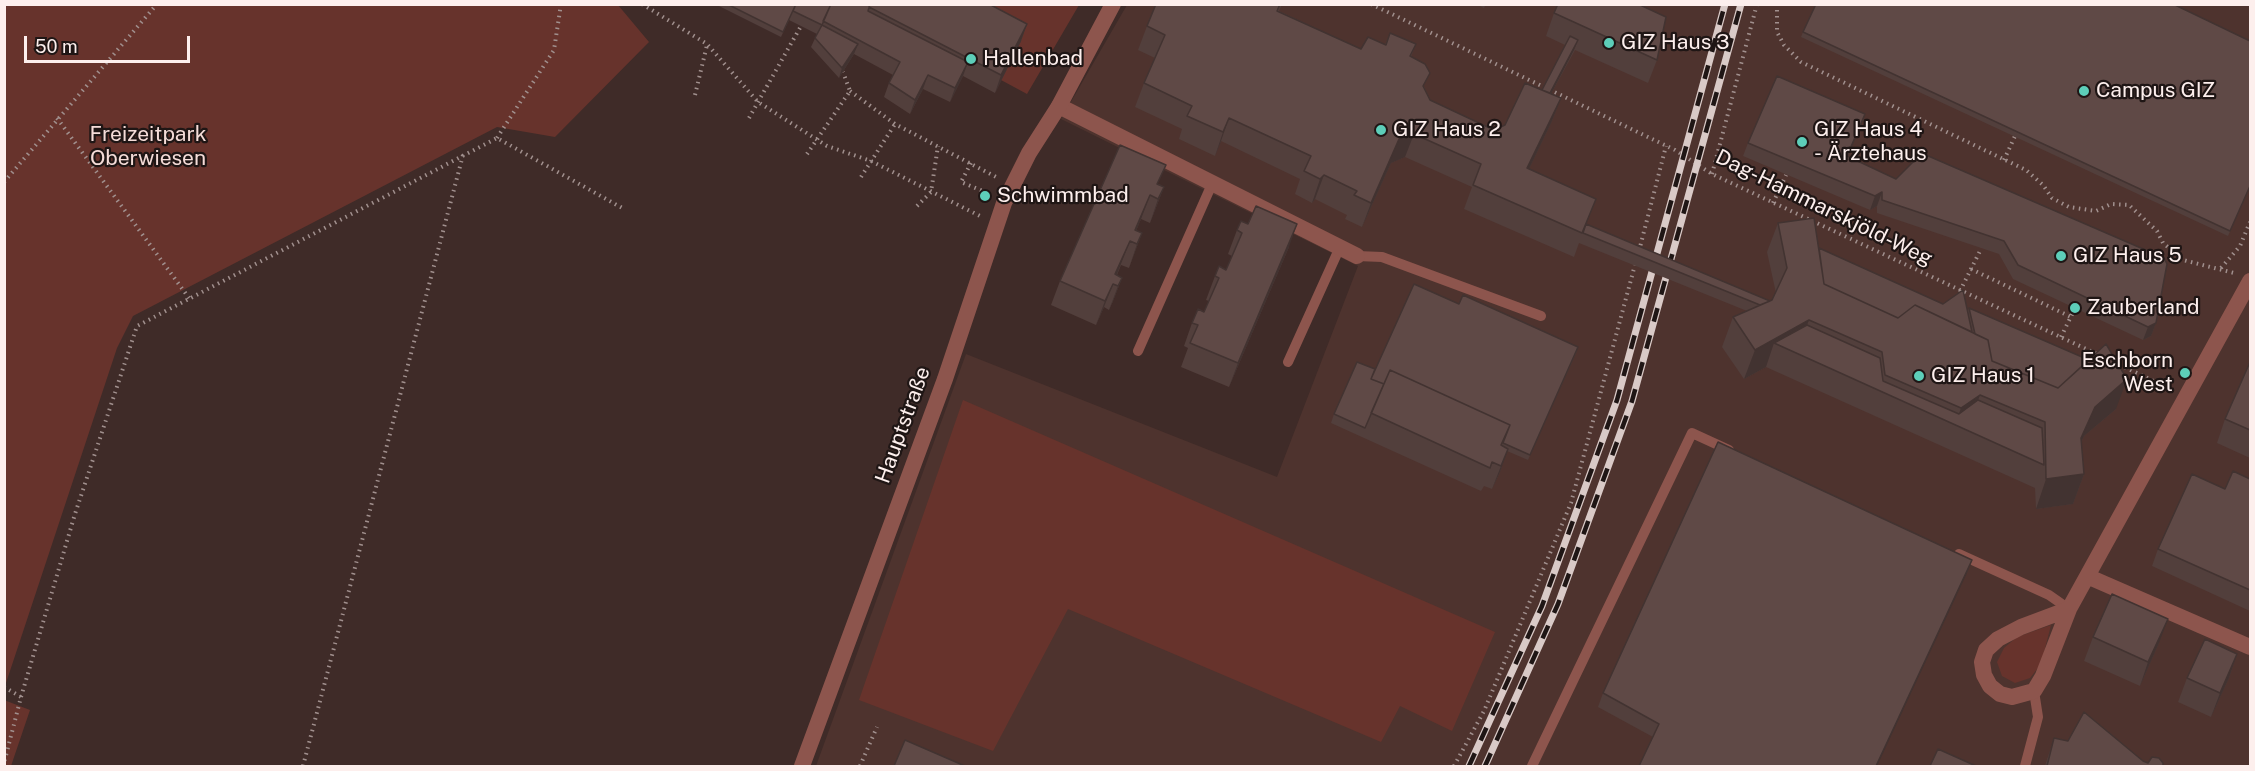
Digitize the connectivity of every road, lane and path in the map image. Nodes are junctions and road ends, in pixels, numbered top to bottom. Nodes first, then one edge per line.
1 (157, 4) edge
2 (561, 4) edge
3 (642, 4) edge
4 (1113, 4) edge
5 (1371, 4) edge
6 (1757, 4) edge
7 (1777, 4) edge
8 (801, 26) edge
9 (707, 44) junction
10 (843, 72) edge
11 (850, 91) junction
12 (695, 95) dead end
13 (758, 102) junction
14 (1059, 106) junction
15 (57, 118) junction
16 (749, 118) dead end
17 (895, 124) junction
18 (2015, 136) edge
19 (497, 138) junction
20 (815, 138) junction
21 (938, 146) junction
22 (1666, 146) junction
23 (463, 154) junction
24 (807, 154) dead end
25 (2004, 160) junction
26 (871, 161) junction
27 (970, 163) junction
28 (1712, 174) junction
29 (1786, 175) edge
30 (861, 177) dead end
31 (1002, 180) dead end
32 (4, 182) edge
33 (1212, 184) junction
34 (931, 192) junction
35 (993, 195) dead end
36 (1773, 203) junction
37 (917, 206) dead end
38 (624, 210) dead end
39 (997, 222) junction
40 (2250, 222) edge
41 (1340, 247) junction
42 (1981, 249) edge
43 (1357, 256) joint
44 (2221, 268) junction
45 (1971, 269) junction
46 (2250, 281) edge
47 (1960, 291) junction
48 (189, 298) junction
49 (1957, 300) edge
50 (2075, 308) edge
51 (1541, 316) dead end
52 (2071, 317) junction
53 (2061, 338) junction
54 (1138, 351) dead end
55 (2101, 356) edge
56 (2111, 361) edge
57 (1288, 362) dead end
58 (2171, 389) dead end
59 (1736, 453) edge
60 (1953, 552) edge
61 (2089, 577) junction
62 (2069, 609) junction
63 (2250, 647) edge
64 (4, 687) edge
65 (2034, 691) junction
66 (21, 697) junction
67 (877, 727) dead end
68 (4, 763) edge
69 (303, 766) edge
70 (802, 766) edge
71 (860, 766) edge
72 (1454, 766) edge
73 (1532, 766) edge
74 (2025, 766) edge

1 - 15 path
2 - 19 path
3 - 9 path
4 - 14 street, Hauptstraße
5 - 22 path, Dag-Hammarskjöld-Weg
6 - 28 path
7 - 25 path
8 - 13 path
9 - 12 path
9 - 13 path
10 - 11 path
11 - 17 path
11 - 20 path
13 - 16 path
13 - 20 path
14 - 33 street
14 - 39 street, Hauptstraße
15 - 32 path
15 - 48 path
17 - 21 path
17 - 26 path
18 - 25 path
19 - 23 path
19 - 38 path
20 - 24 path
20 - 26 path
21 - 27 path
21 - 34 path
22 - 28 path, Dag-Hammarskjöld-Weg
22 - 72 path
23 - 48 path
23 - 69 path
25 - 44 path
26 - 30 path
26 - 34 path
27 - 31 path
27 - 35 path
28 - 36 path, Dag-Hammarskjöld-Weg
29 - 36 path
33 - 41 street
33 - 54 lane
34 - 37 path
34 - 39 path
36 - 47 path, Dag-Hammarskjöld-Weg
39 - 70 street, Hauptstraße
40 - 44 path
41 - 43 street
41 - 57 lane
42 - 45 path
43 - 51 lane
44 - 46 path
45 - 47 path
45 - 52 path
46 - 61 street
47 - 49 path
47 - 53 path, Dag-Hammarskjöld-Weg
48 - 66 path
50 - 52 path
52 - 53 path
53 - 55 path, Dag-Hammarskjöld-Weg
56 - 58 path
59 - 73 lane
60 - 62 lane
61 - 62 street
61 - 63 street
62 - 65 street
62 - 65 street
64 - 66 path
65 - 74 lane
66 - 68 path
67 - 71 path

